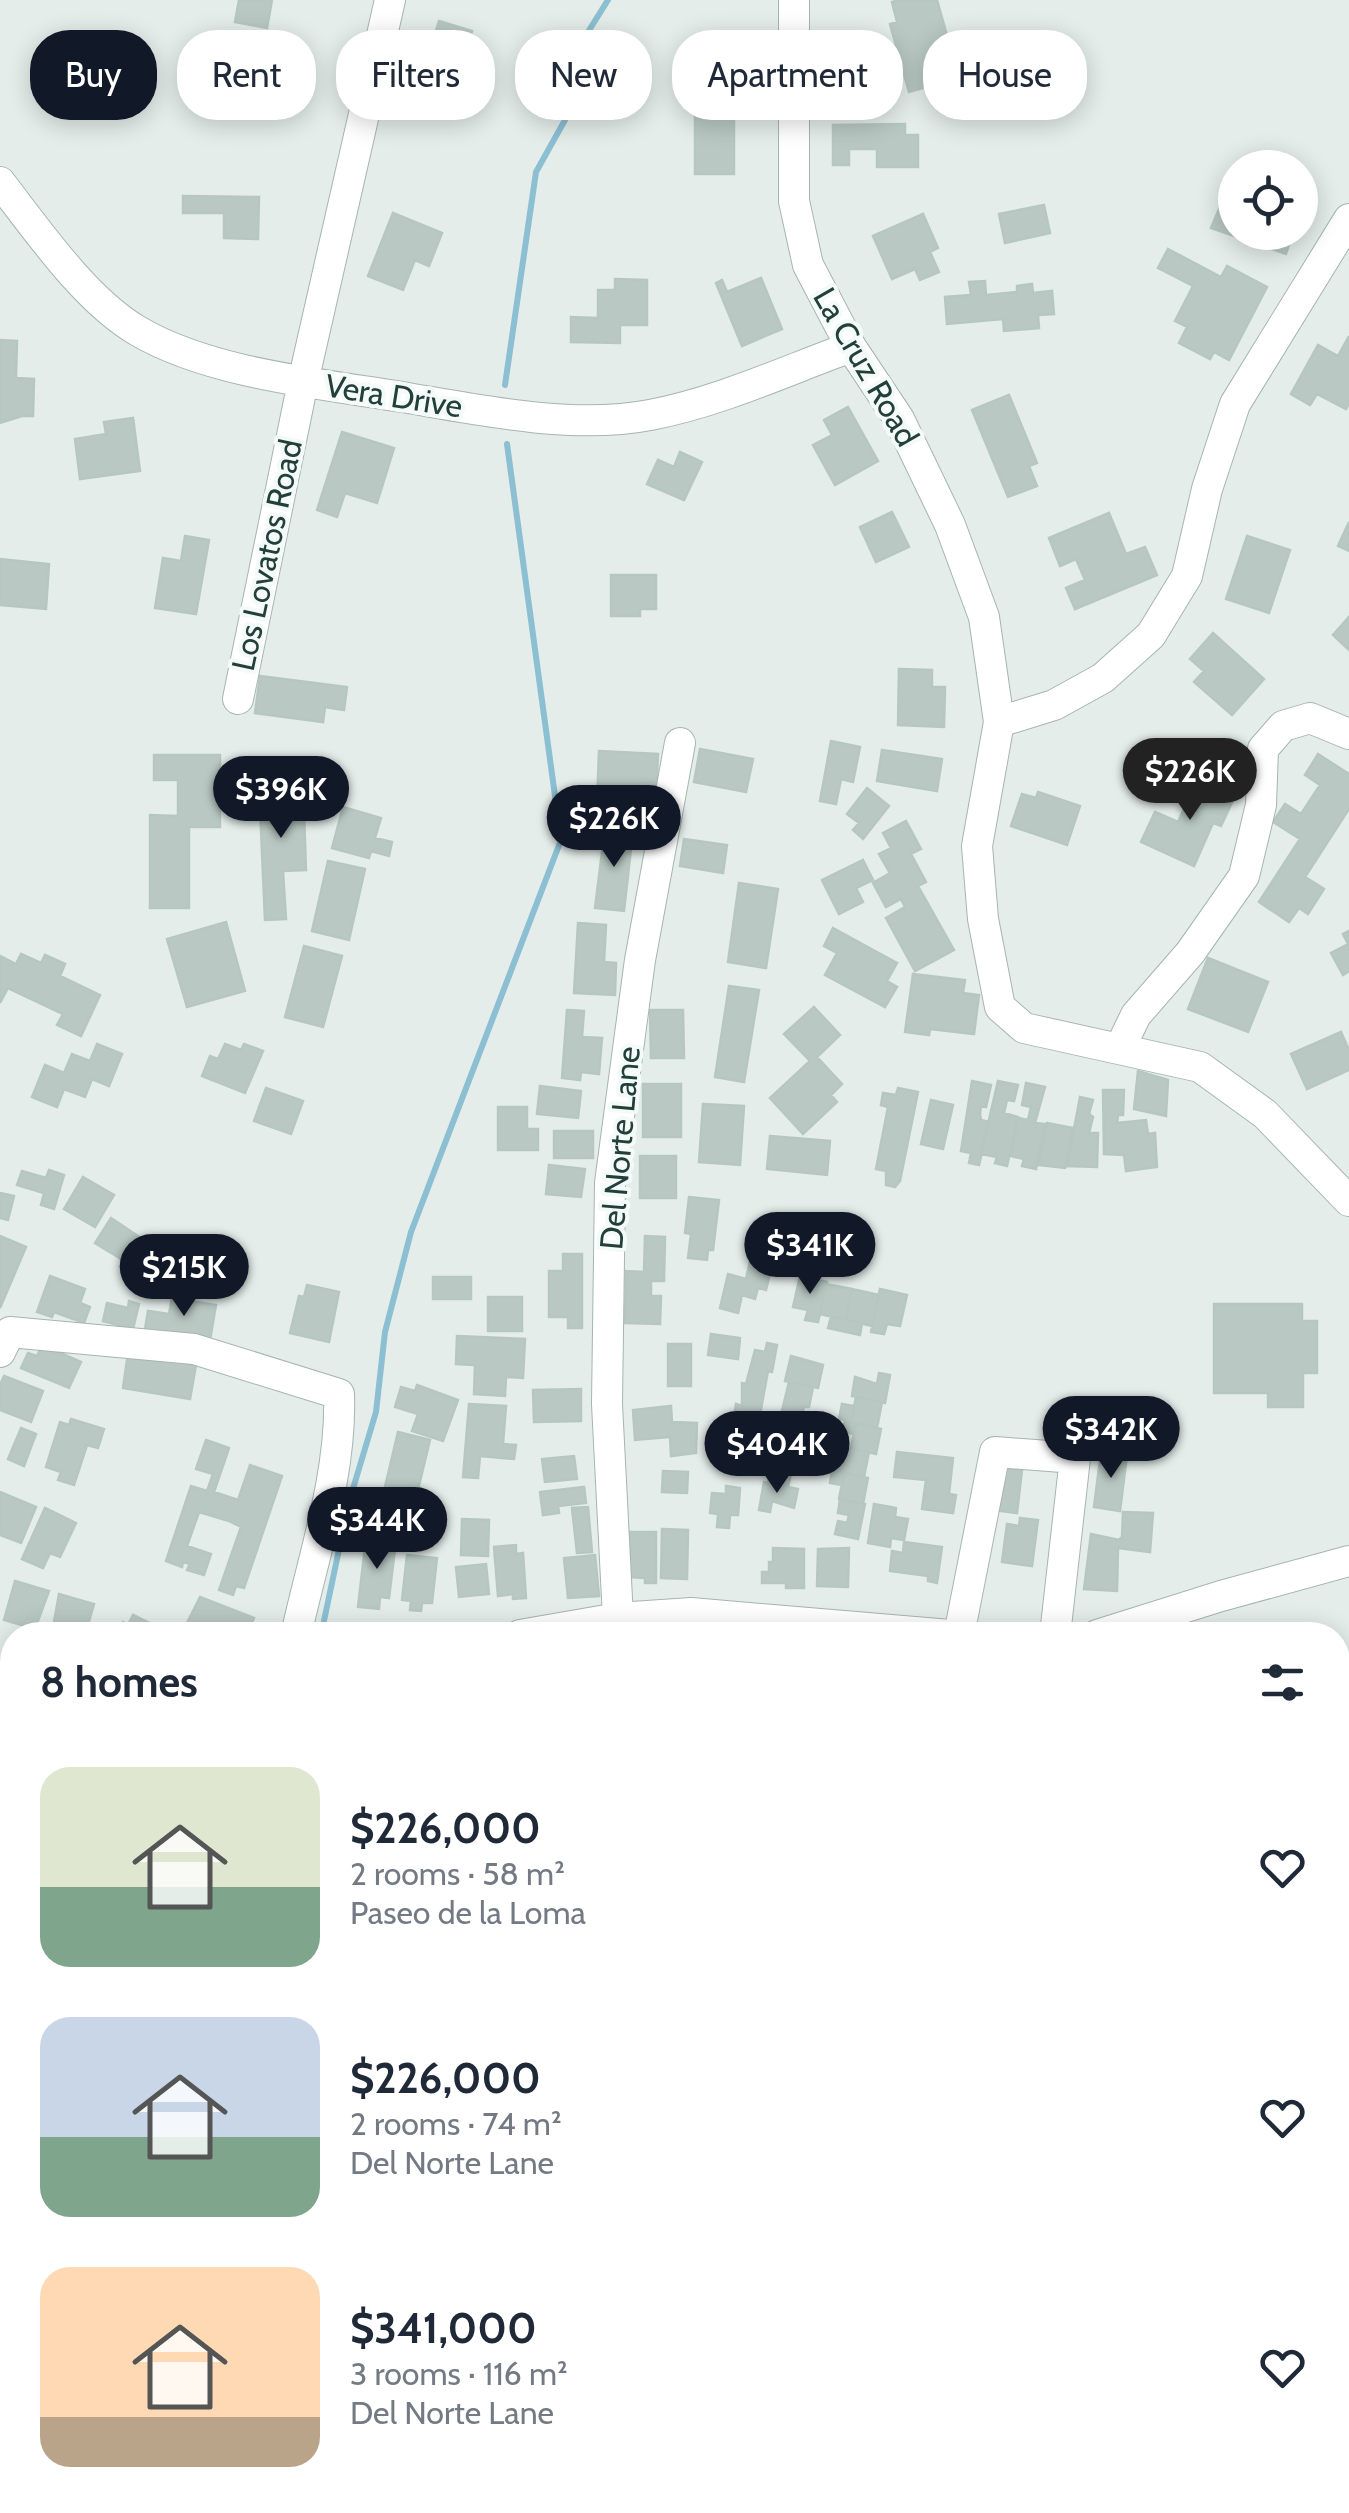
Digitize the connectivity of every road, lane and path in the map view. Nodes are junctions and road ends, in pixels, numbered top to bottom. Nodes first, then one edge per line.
1 (390, 0) edge
2 (794, 0) edge
3 (0, 182) edge
4 (1349, 219) edge
5 (851, 348) junction
6 (303, 382) junction
7 (238, 700) dead end
8 (999, 722) junction
9 (1349, 734) edge
10 (680, 742) dead end
11 (1120, 1048) junction
12 (1349, 1200) edge
13 (0, 1352) edge
14 (1349, 1561) edge
15 (618, 1618) junction
16 (299, 1622) edge
17 (595, 1622) edge
18 (800, 1622) edge
19 (962, 1622) edge
20 (1057, 1622) edge
21 (1138, 1622) edge

1 - 6 street, Los Lovatos Road
2 - 5 street, La Cruz Road
3 - 6 street, Vera Drive
4 - 8 street
5 - 6 street, Vera Drive
5 - 8 street, La Cruz Road
6 - 7 street, Los Lovatos Road
8 - 11 street, La Cruz Road
9 - 11 street
10 - 15 street, Del Norte Lane
11 - 12 street, La Cruz Road
13 - 16 street
14 - 21 street
15 - 17 street
15 - 18 street
19 - 20 street

